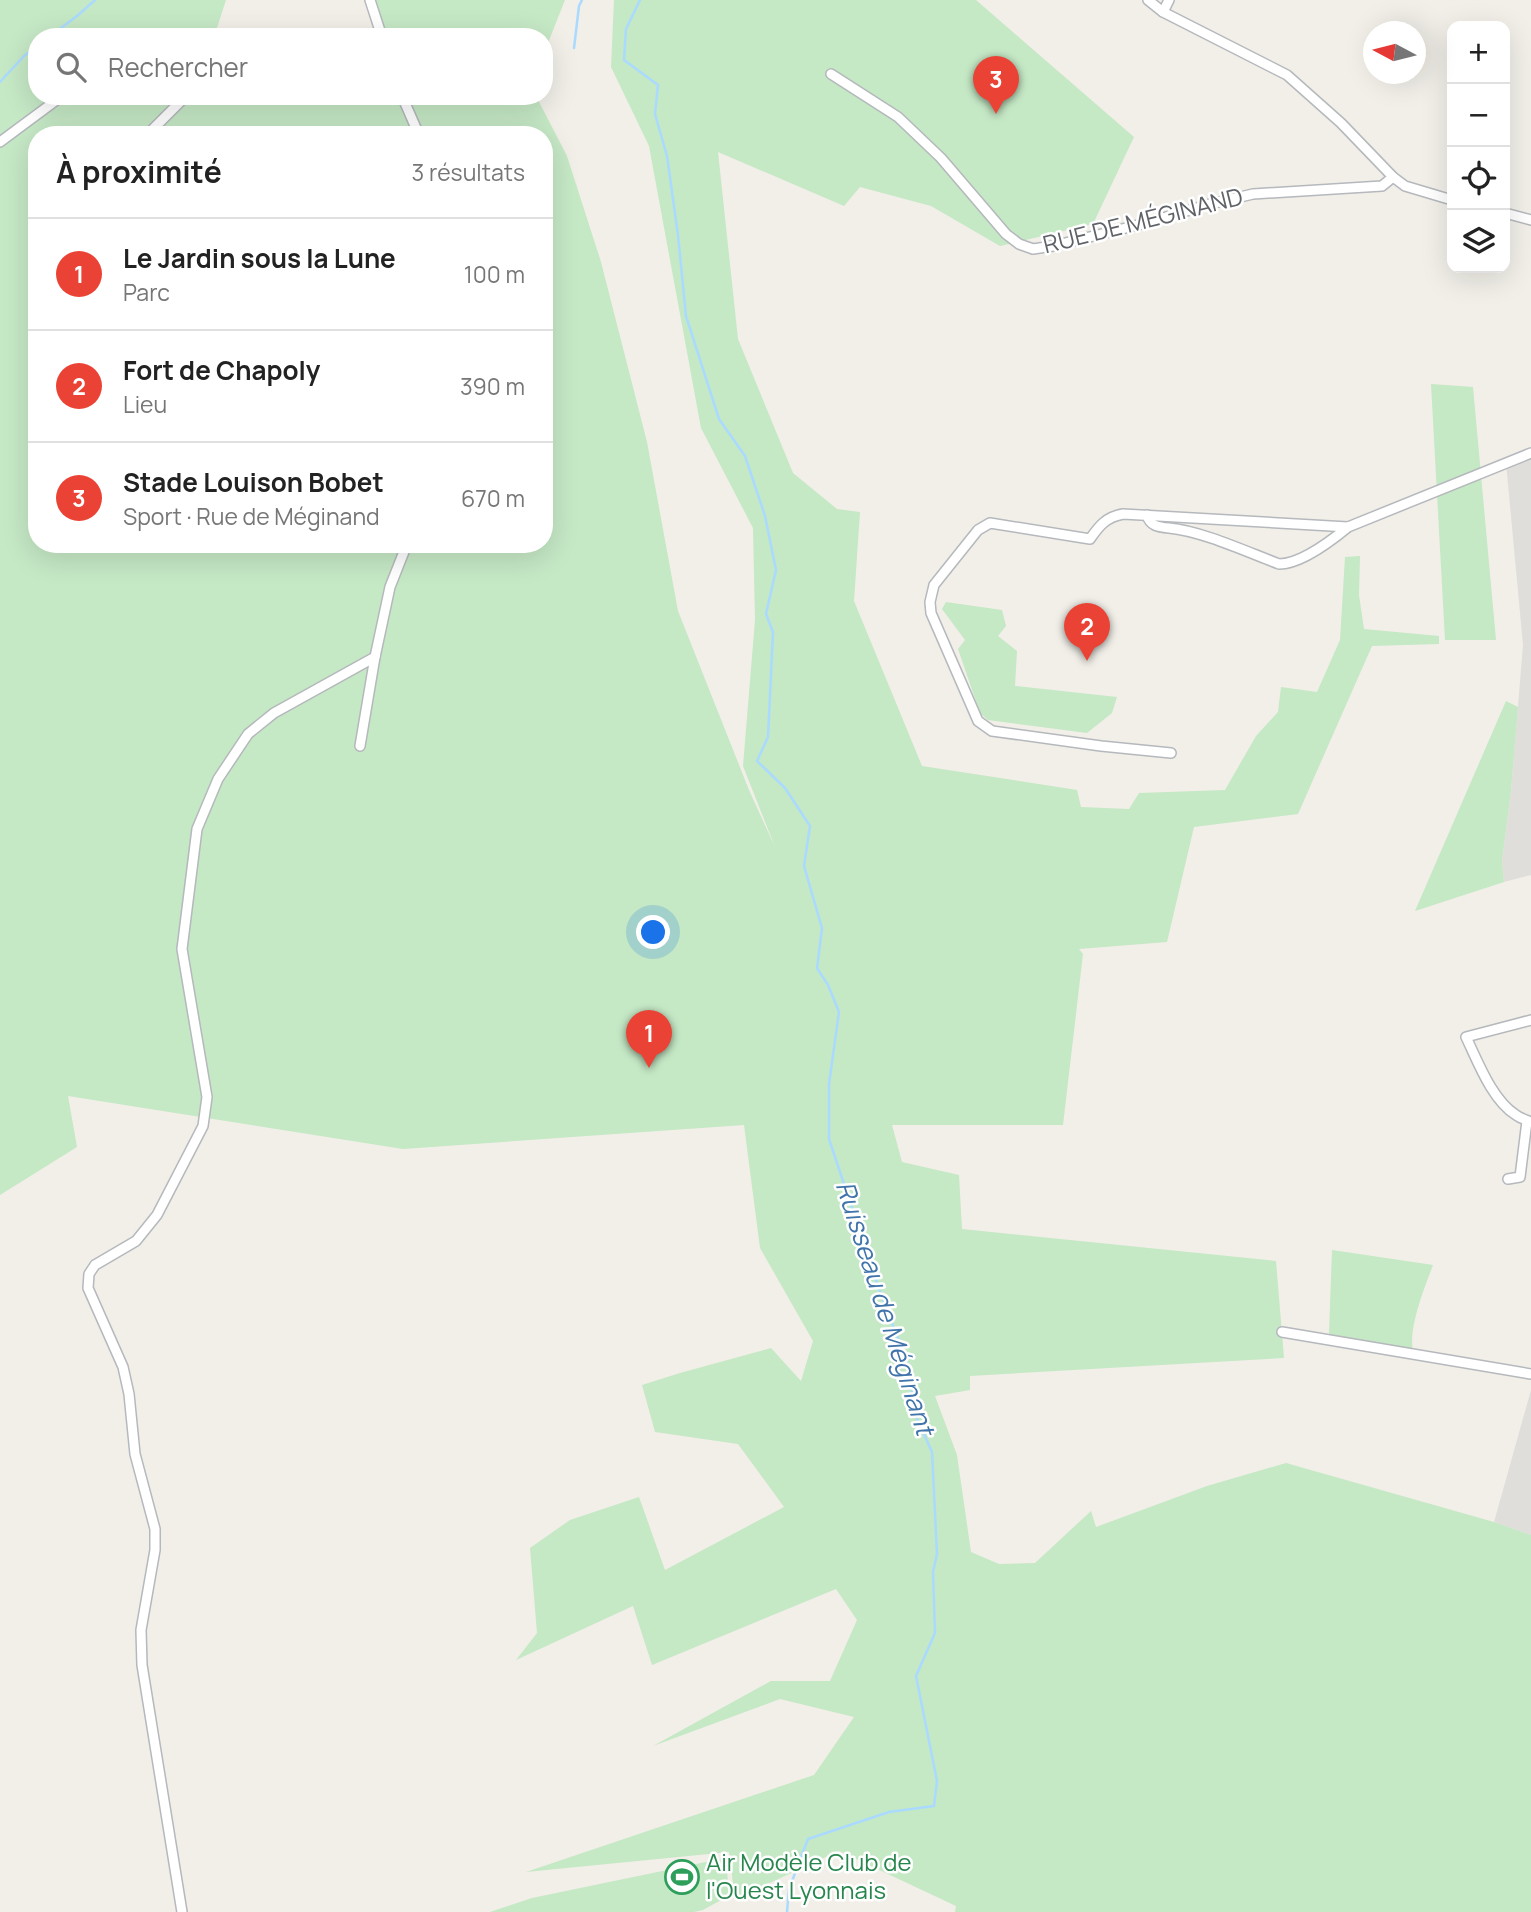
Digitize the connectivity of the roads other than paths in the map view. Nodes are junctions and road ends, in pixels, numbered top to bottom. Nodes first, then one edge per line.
1 (370, 0) edge
2 (1147, 0) edge
3 (1169, 0) edge
4 (1163, 12) junction
5 (379, 28) edge
6 (831, 74) dead end
7 (50, 105) edge
8 (177, 105) edge
9 (406, 105) edge
10 (156, 126) edge
11 (415, 126) edge
12 (0, 142) edge
13 (1393, 177) junction
14 (1447, 199) edge
15 (1510, 214) edge
16 (1531, 220) edge
17 (1531, 453) edge
18 (1147, 515) junction
19 (1348, 527) junction
20 (403, 553) edge
21 (375, 657) junction
22 (359, 746) dead end
23 (1171, 753) dead end
24 (1531, 1020) edge
25 (1529, 1122) edge
26 (1508, 1179) dead end
27 (1282, 1332) dead end
28 (1531, 1374) edge
29 (181, 1912) edge

1 - 5 street
2 - 4 street
3 - 4 street
4 - 13 street
6 - 13 street, RUE DE MÉGINAND
7 - 12 street
8 - 10 street
9 - 11 street
13 - 14 street
15 - 16 street
17 - 19 street
18 - 19 street
18 - 19 street
18 - 23 street
20 - 21 street
21 - 22 street
21 - 29 street
24 - 25 street
25 - 26 street
27 - 28 street

